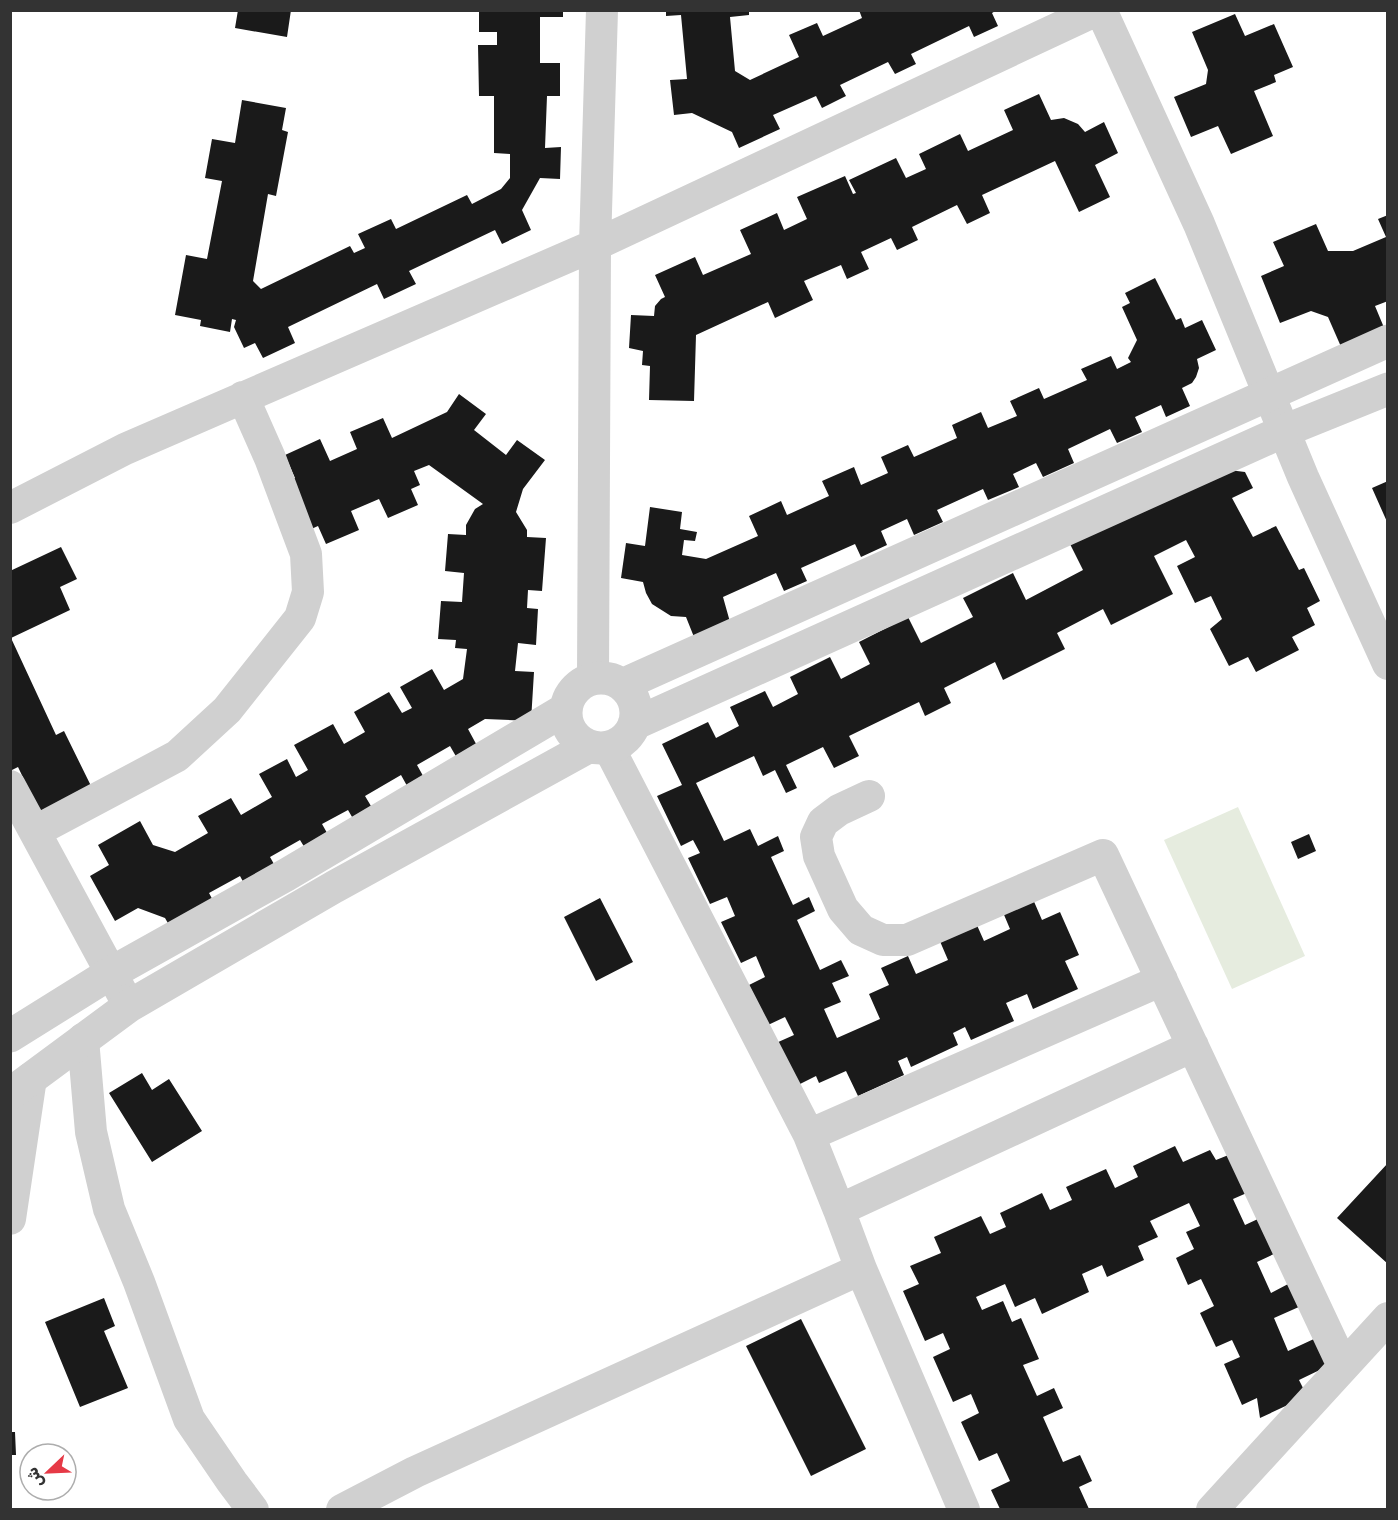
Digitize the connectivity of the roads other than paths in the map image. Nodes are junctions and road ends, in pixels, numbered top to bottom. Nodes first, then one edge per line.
1 (602, 10) edge
2 (1099, 10) edge
3 (595, 245) junction
4 (1388, 342) edge
5 (1388, 389) edge
6 (1269, 394) junction
7 (243, 397) junction
8 (1284, 431) junction
9 (10, 508) edge
10 (1388, 664) edge
11 (608, 682) junction
12 (566, 709) junction
13 (634, 724) junction
14 (599, 747) junction
15 (10, 786) edge
16 (869, 796) dead end
17 (36, 831) junction
18 (111, 973) junction
19 (1162, 980) junction
20 (129, 1006) junction
21 (10, 1036) edge
22 (83, 1039) junction
23 (1193, 1046) junction
24 (21, 1086) edge
25 (809, 1135) junction
26 (839, 1210) junction
27 (10, 1219) edge
28 (861, 1269) junction
29 (1388, 1318) edge
30 (1343, 1366) junction
31 (253, 1509) edge
32 (342, 1509) edge
33 (964, 1509) edge
34 (1212, 1509) edge

1 - 3 street
2 - 3 street
2 - 6 street
3 - 7 street
3 - 11 street
4 - 6 street
5 - 8 street
6 - 8 street
6 - 11 street
7 - 9 street
7 - 17 street
8 - 10 street
8 - 13 street
11 - 12 street
11 - 13 street
12 - 14 street
12 - 18 street
13 - 14 street
14 - 20 street
14 - 25 street
15 - 17 street
16 - 19 street
17 - 18 street
18 - 20 street
18 - 21 street
19 - 23 street
19 - 25 street
20 - 22 street
22 - 24 street
22 - 31 street
23 - 26 street
23 - 30 street
24 - 27 street
25 - 26 street
26 - 28 street
28 - 32 street
28 - 33 street
29 - 30 street
30 - 34 street

